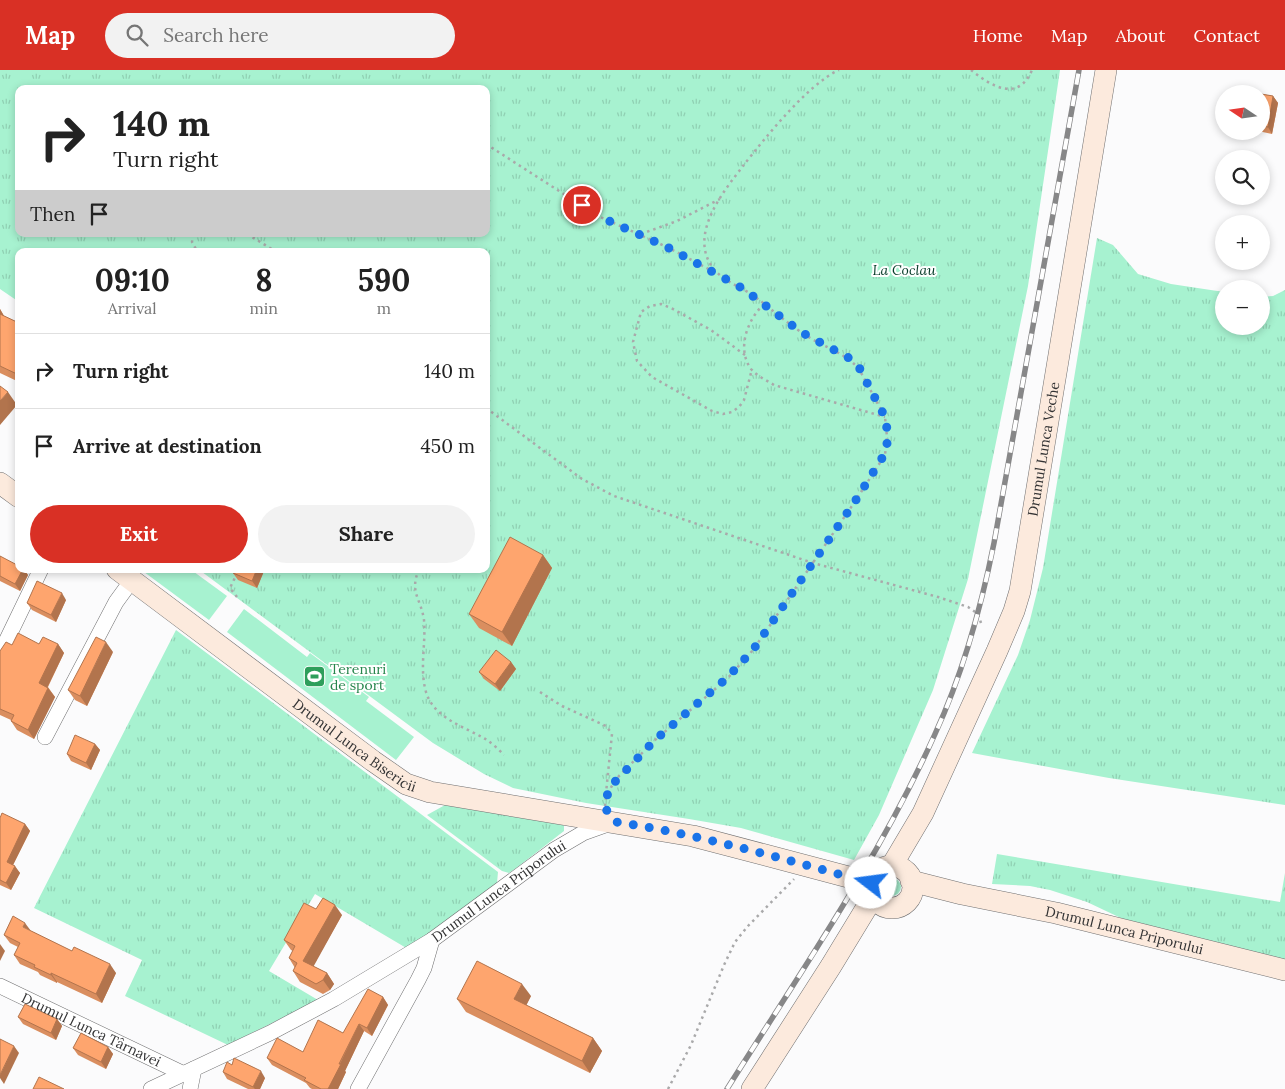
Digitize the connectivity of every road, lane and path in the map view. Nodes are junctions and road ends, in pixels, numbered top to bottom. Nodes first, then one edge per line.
1 (840, 70) edge
2 (971, 70) edge
3 (1032, 70) edge
4 (1106, 70) edge
5 (490, 147) edge
6 (720, 199) junction
7 (639, 234) junction
8 (252, 237) edge
9 (270, 248) edge
10 (722, 276) junction
11 (764, 304) junction
12 (745, 355) junction
13 (752, 369) junction
14 (490, 411) edge
15 (885, 417) junction
16 (0, 483) edge
17 (15, 493) edge
18 (813, 563) junction
19 (39, 573) edge
20 (237, 573) edge
21 (417, 573) edge
22 (125, 574) edge
23 (237, 597) dead end
24 (981, 623) dead end
25 (0, 654) edge
26 (540, 692) dead end
27 (45, 737) dead end
28 (504, 755) dead end
29 (606, 797) junction
30 (616, 822) junction
31 (806, 866) junction
32 (904, 880) junction
33 (877, 896) junction
34 (432, 940) junction
35 (1285, 970) edge
36 (0, 986) edge
37 (189, 1071) junction
38 (151, 1089) edge
39 (190, 1089) edge
40 (358, 1089) edge
41 (668, 1089) edge
42 (752, 1089) edge

1 - 6 path
2 - 3 path
4 - 32 street, Drumul Lunca Veche
5 - 7 path
6 - 7 path
6 - 10 path
7 - 10 path
8 - 9 path
10 - 11 path
11 - 12 path
11 - 15 path
12 - 13 path
12 - 13 path
13 - 15 path
14 - 18 path
15 - 18 path
16 - 17 street
18 - 24 path
18 - 29 path
19 - 25 street
20 - 23 path
21 - 28 path
22 - 27 street, Drumul Lunca Bisericii
22 - 30 street, Drumul Lunca Bisericii
26 - 29 path
29 - 30 path
30 - 31 street, Drumul Lunca Priporului
30 - 34 street, Drumul Lunca Priporului
31 - 33 street, Drumul Lunca Priporului
31 - 41 path
32 - 33 street
32 - 33 street, Drumul Lunca Priporului
32 - 35 street, Drumul Lunca Priporului
33 - 42 street
34 - 37 street, Drumul Lunca Priporului
34 - 40 street
36 - 37 street, Drumul Lunca Târnavei
37 - 38 street, Drumul Lunca Priporului
37 - 39 street

